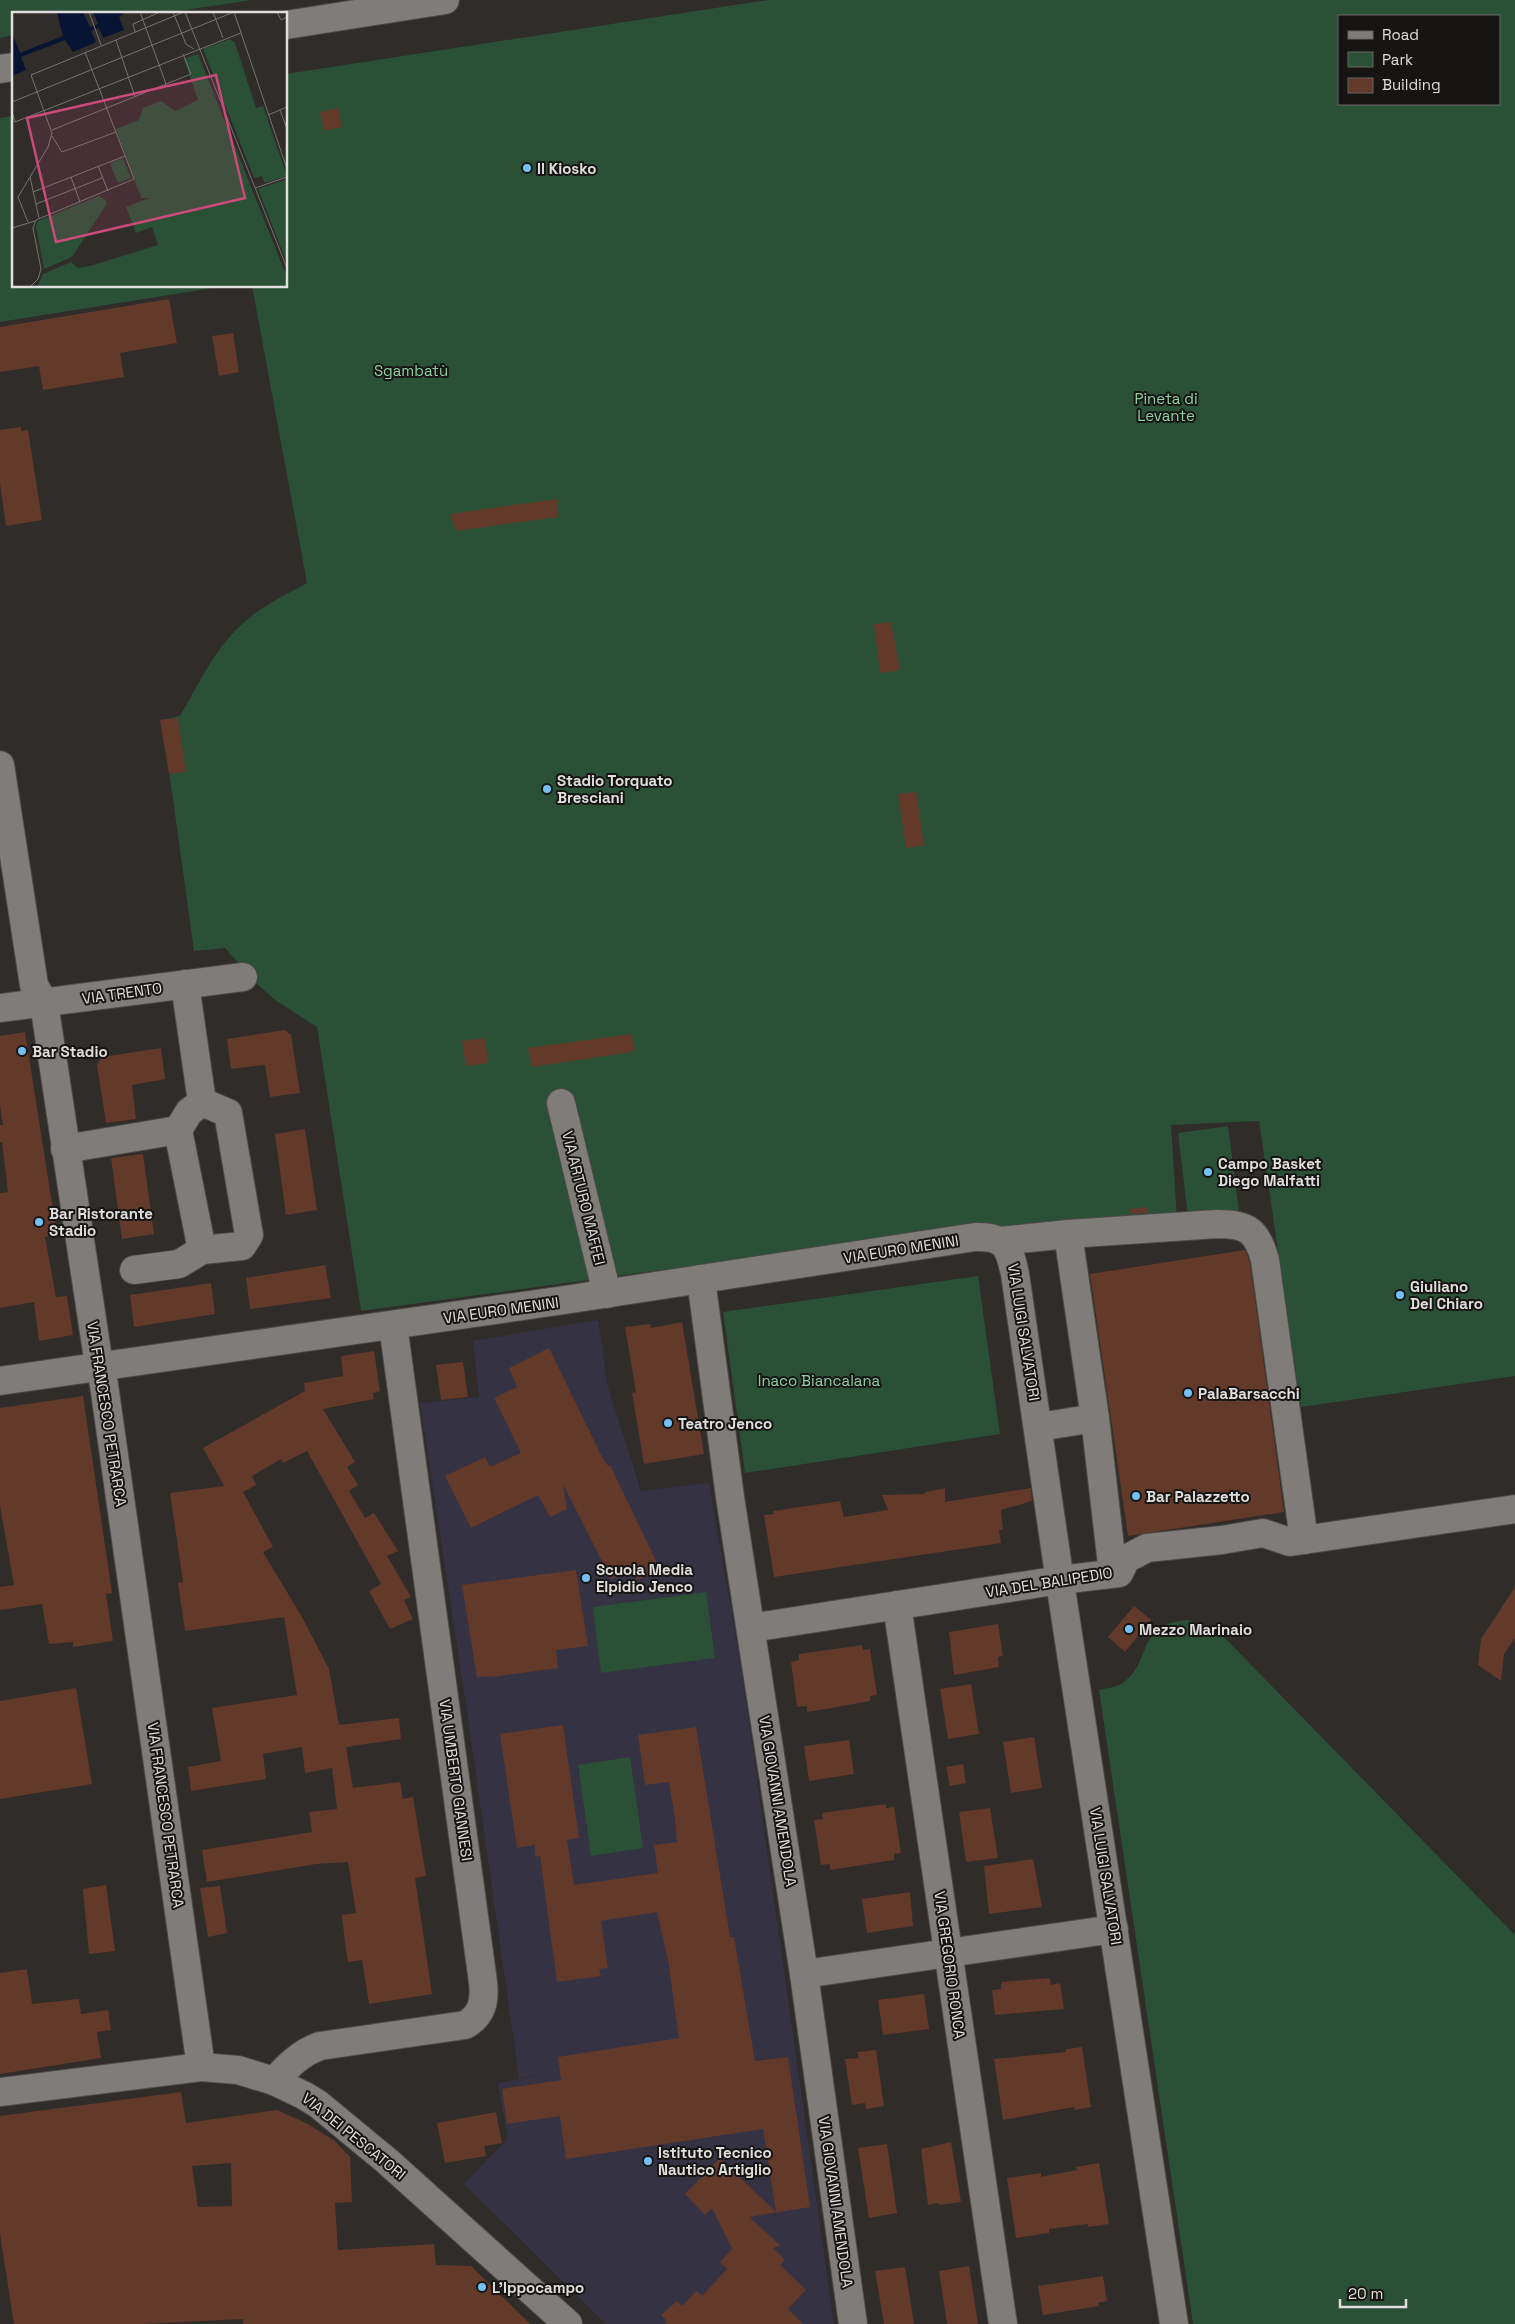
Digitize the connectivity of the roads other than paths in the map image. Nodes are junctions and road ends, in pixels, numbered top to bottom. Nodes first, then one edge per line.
1 (445, 0) edge
2 (288, 24) edge
3 (0, 765) edge
4 (243, 977) dead end
5 (185, 984) junction
6 (44, 1003) junction
7 (0, 1008) edge
8 (202, 1102) junction
9 (561, 1103) dead end
10 (178, 1130) junction
11 (65, 1150) junction
12 (1068, 1234) junction
13 (1000, 1241) junction
14 (202, 1250) junction
15 (134, 1270) dead end
16 (701, 1279) junction
17 (607, 1294) junction
18 (393, 1325) junction
19 (100, 1366) junction
20 (0, 1381) edge
21 (1095, 1418) junction
22 (1039, 1427) junction
23 (1515, 1509) edge
24 (1304, 1540) junction
25 (1113, 1573) junction
26 (1060, 1580) junction
27 (897, 1605) junction
28 (751, 1628) junction
29 (1114, 1929) junction
30 (949, 1954) junction
31 (804, 1974) junction
32 (201, 2067) junction
33 (274, 2080) junction
34 (0, 2092) edge
35 (568, 2324) edge
36 (853, 2324) edge
37 (1003, 2324) edge
38 (1174, 2324) edge

1 - 2 street
3 - 6 street, VIA FRANCESCO PETRARCA
4 - 5 street, VIA TRENTO
5 - 6 street, VIA TRENTO
5 - 8 street
6 - 7 street, VIA TRENTO
6 - 11 street, VIA FRANCESCO PETRARCA
8 - 10 street
8 - 14 street
9 - 17 street, VIA ARTURO MAFFEI
10 - 11 street
10 - 14 street
11 - 19 street, VIA FRANCESCO PETRARCA
12 - 13 street, VIA EURO MENINI
12 - 21 street
12 - 24 street, VIA EURO MENINI
13 - 16 street, VIA EURO MENINI
13 - 22 street, VIA LUIGI SALVATORI
14 - 15 street
16 - 17 street, VIA EURO MENINI
16 - 28 street, VIA GIOVANNI AMENDOLA
17 - 18 street, VIA EURO MENINI
18 - 19 street, VIA EURO MENINI
18 - 33 street, VIA UMBERTO GIANNESI
19 - 20 street, VIA EURO MENINI
19 - 32 street, VIA FRANCESCO PETRARCA
21 - 22 street
21 - 25 street
22 - 26 street, VIA LUIGI SALVATORI
23 - 24 street, VIA DEL BALIPEDIO
24 - 25 street, VIA DEL BALIPEDIO
25 - 26 street, VIA DEL BALIPEDIO
26 - 27 street, VIA DEL BALIPEDIO
26 - 29 street, VIA LUIGI SALVATORI
27 - 28 street, VIA DEL BALIPEDIO
27 - 30 street, VIA GREGORIO RONCA
28 - 31 street, VIA GIOVANNI AMENDOLA
29 - 30 street
29 - 38 street, VIA LUIGI SALVATORI
30 - 31 street
30 - 37 street, VIA GREGORIO RONCA
31 - 36 street, VIA GIOVANNI AMENDOLA
32 - 33 street, VIA DEI PESCATORI
32 - 34 street, VIA DEI PESCATORI
33 - 35 street, VIA DEI PESCATORI

